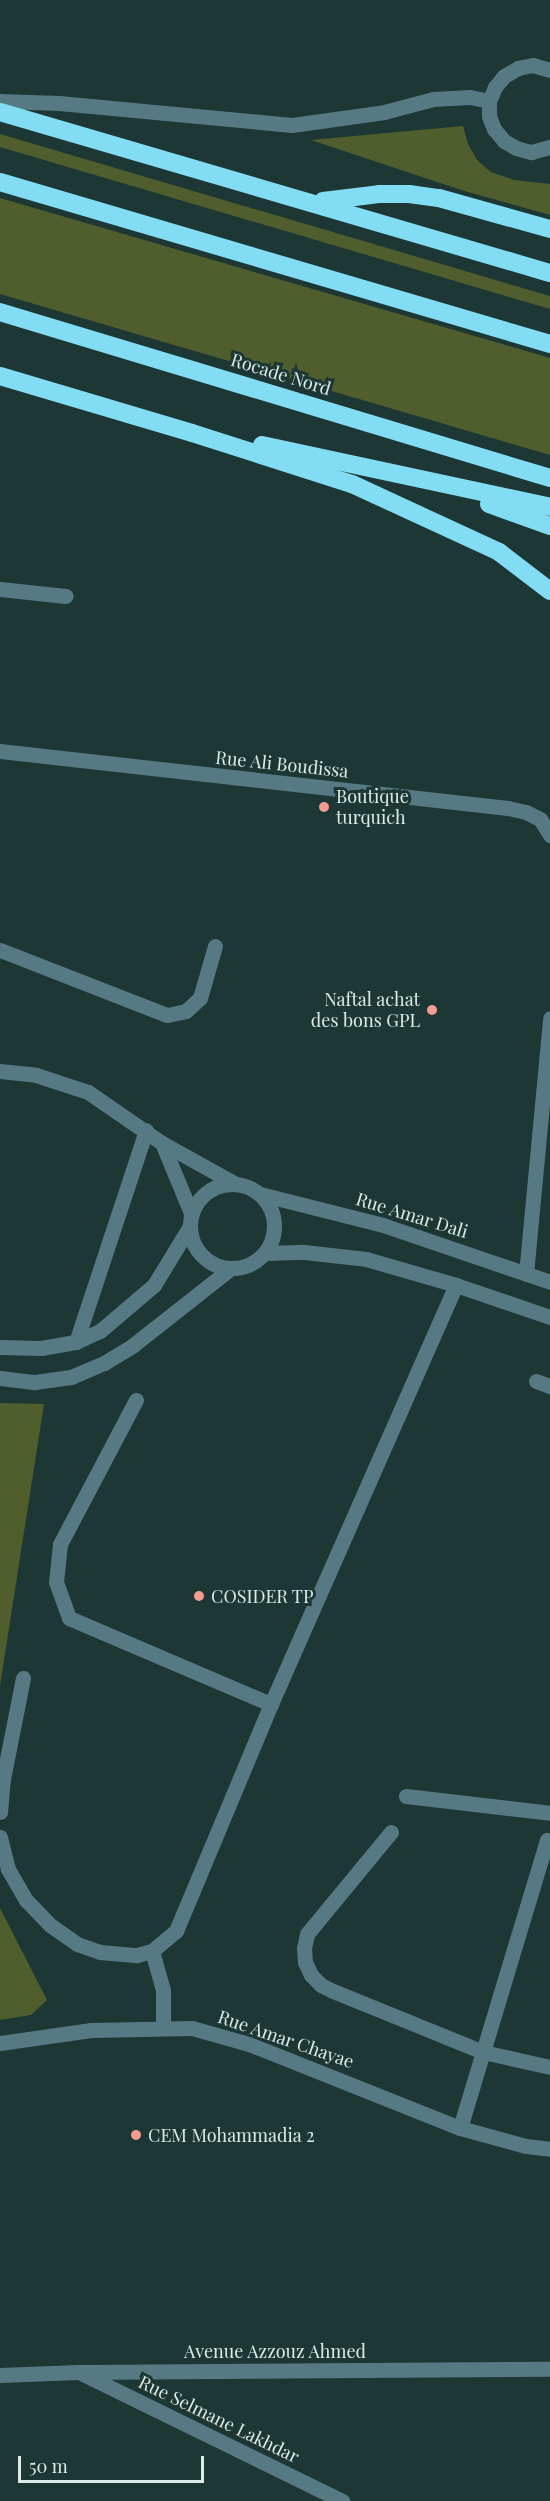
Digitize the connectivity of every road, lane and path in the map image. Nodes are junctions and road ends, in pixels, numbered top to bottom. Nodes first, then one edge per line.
1 (550, 60) edge
2 (532, 65) junction
3 (550, 70) edge
4 (0, 101) edge
5 (489, 101) junction
6 (0, 111) edge
7 (550, 147) edge
8 (0, 183) edge
9 (304, 199) junction
10 (550, 229) edge
11 (550, 273) edge
12 (0, 312) edge
13 (550, 344) edge
14 (0, 376) edge
15 (192, 433) junction
16 (550, 478) edge
17 (431, 483) junction
18 (550, 507) edge
19 (550, 526) edge
20 (0, 589) edge
21 (550, 591) edge
22 (66, 596) dead end
23 (0, 751) edge
24 (545, 819) edge
25 (550, 835) edge
26 (215, 946) dead end
27 (0, 950) edge
28 (550, 1018) edge
29 (0, 1071) edge
30 (146, 1130) junction
31 (162, 1143) junction
32 (236, 1184) junction
33 (260, 1194) junction
34 (191, 1220) junction
35 (266, 1253) junction
36 (231, 1268) junction
37 (526, 1274) junction
38 (550, 1282) edge
39 (456, 1285) junction
40 (550, 1317) edge
41 (76, 1342) junction
42 (0, 1347) edge
43 (0, 1378) edge
44 (136, 1400) dead end
45 (23, 1678) dead end
46 (271, 1704) junction
47 (406, 1796) dead end
48 (0, 1812) edge
49 (550, 1813) edge
50 (391, 1832) dead end
51 (0, 1837) edge
52 (547, 1840) dead end
53 (152, 1951) junction
54 (163, 2028) junction
55 (0, 2043) edge
56 (483, 2052) junction
57 (550, 2067) edge
58 (460, 2128) junction
59 (550, 2149) edge
60 (550, 2369) edge
61 (78, 2372) junction
62 (0, 2375) edge
63 (342, 2501) edge

1 - 2 street
2 - 3 street
2 - 5 street
4 - 5 street
5 - 7 street
6 - 9 highway
8 - 13 highway
9 - 10 highway
9 - 11 highway
12 - 16 highway, Rocade Nord
14 - 15 highway
15 - 17 highway
15 - 21 highway
17 - 18 highway
17 - 19 highway
20 - 22 street
23 - 24 street, Rue Ali Boudissa
24 - 25 street, Rue Ali Boudissa
26 - 27 street
28 - 37 street
29 - 30 street
30 - 31 street
30 - 41 street
31 - 32 street
31 - 34 street
32 - 33 street
32 - 34 street
33 - 35 street
33 - 37 street, Rue Amar Dali
34 - 36 street
34 - 41 street
35 - 36 street
35 - 39 street
36 - 43 street
37 - 38 street, Rue Amar Dali
39 - 40 street
39 - 46 street
41 - 42 street
44 - 46 street
45 - 48 street
46 - 53 street
47 - 49 street
50 - 56 street
51 - 53 street
52 - 56 street
53 - 54 street
54 - 55 street, Rue Amar Chayae
54 - 58 street, Rue Amar Chayae
56 - 57 street
56 - 58 street
58 - 59 street, Rue Amar Chayae
60 - 61 street, Avenue Azzouz Ahmed
61 - 62 street, Avenue Azzouz Ahmed
61 - 63 street, Rue Selmane Lakhdar

